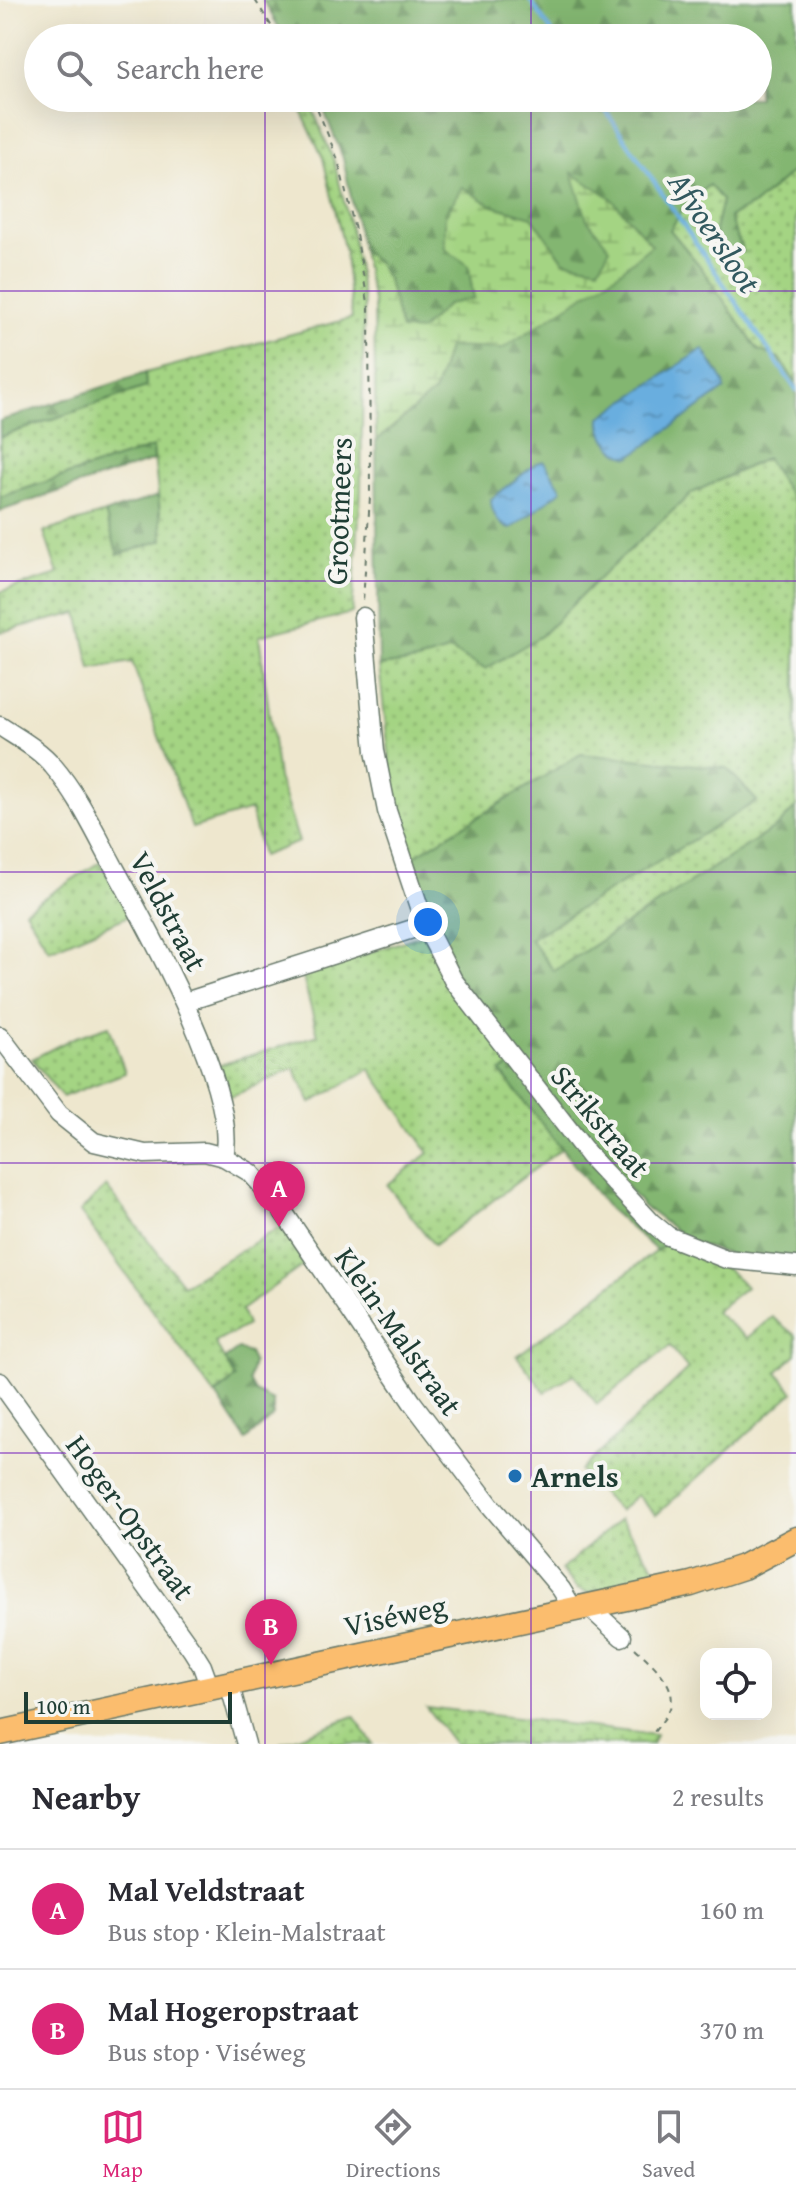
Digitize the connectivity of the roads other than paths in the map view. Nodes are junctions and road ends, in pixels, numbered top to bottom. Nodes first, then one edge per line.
1 (363, 617) road end
2 (0, 726) edge
3 (425, 925) junction
4 (185, 1002) junction
5 (0, 1036) edge
6 (224, 1157) junction
7 (796, 1266) edge
8 (0, 1382) edge
9 (796, 1539) edge
10 (581, 1608) junction
11 (622, 1637) road end
12 (219, 1686) junction
13 (0, 1733) edge
14 (244, 1743) edge

1 - 3 street, Grootmeers
2 - 4 street, Veldstraat
3 - 4 street
3 - 7 street, Strikstraat
4 - 6 street, Veldstraat
5 - 6 street, Klein-Malstraat
6 - 10 street, Klein-Malstraat
8 - 12 street, Hoger-Opstraat
9 - 10 main road, Viséweg
10 - 11 street, Klein-Malstraat
10 - 12 main road, Viséweg
12 - 13 main road, Viséweg
12 - 14 street, Hoger-Opstraat

